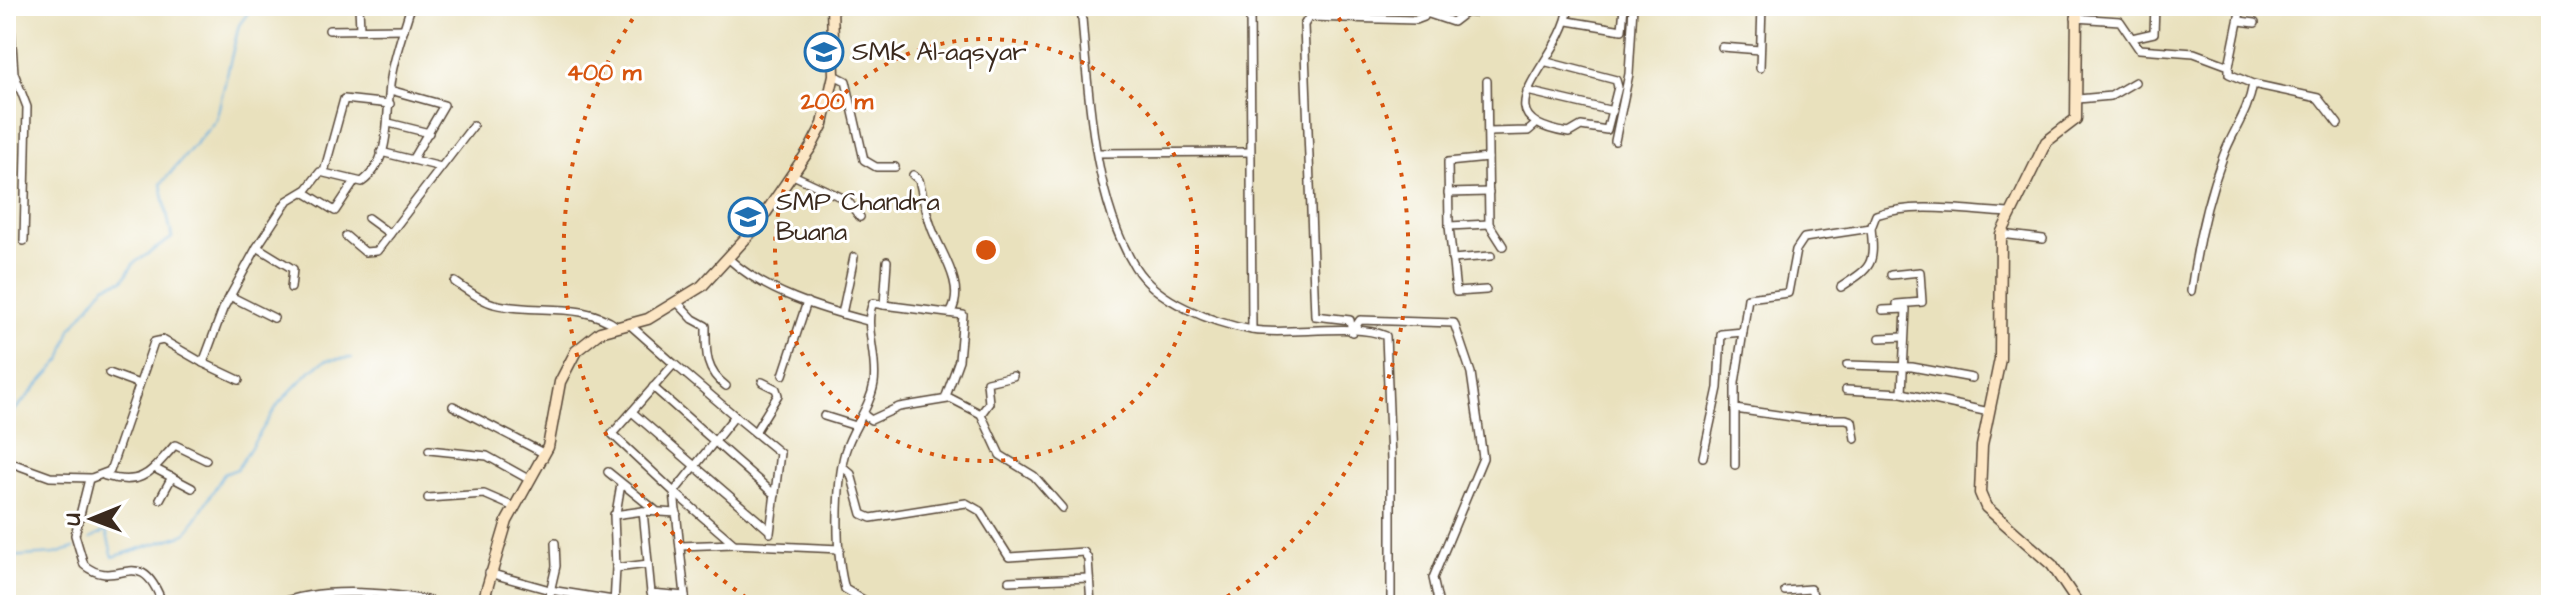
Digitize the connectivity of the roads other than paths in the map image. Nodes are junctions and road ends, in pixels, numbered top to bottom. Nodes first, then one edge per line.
1 (27, 6) edge
2 (359, 6) edge
3 (411, 6) edge
4 (832, 6) edge
5 (1081, 6) edge
6 (1250, 6) edge
7 (1569, 6) edge
8 (1624, 6) edge
9 (1633, 6) edge
10 (1762, 6) edge
11 (2155, 6) edge
12 (2241, 7) edge
13 (1427, 10) edge
14 (1473, 13) dead end
15 (6, 14) edge
16 (2079, 15) edge
17 (1568, 21) junction
18 (2240, 21) junction
19 (6, 23) edge
20 (2255, 23) dead end
21 (360, 29) junction
22 (404, 29) junction
23 (329, 30) dead end
24 (2132, 38) junction
25 (1722, 47) dead end
26 (1760, 50) junction
27 (1547, 62) junction
28 (2229, 66) junction
29 (1760, 68) dead end
30 (834, 75) junction
31 (1487, 81) dead end
32 (2135, 82) dead end
33 (2253, 84) junction
34 (390, 90) junction
35 (1527, 91) junction
36 (2084, 99) junction
37 (390, 104) junction
38 (1613, 111) junction
39 (389, 123) junction
40 (2338, 124) dead end
41 (1535, 125) junction
42 (473, 126) dead end
43 (1488, 132) junction
44 (429, 133) junction
45 (1615, 141) dead end
46 (381, 152) junction
47 (1250, 152) junction
48 (1098, 153) junction
49 (1488, 158) junction
50 (412, 160) junction
51 (441, 167) junction
52 (895, 167) dead end
53 (324, 172) junction
54 (793, 175) junction
55 (913, 175) dead end
56 (355, 181) junction
57 (304, 192) junction
58 (1489, 192) junction
59 (1448, 193) junction
60 (2008, 213) junction
61 (860, 217) dead end
62 (368, 218) dead end
63 (1489, 224) junction
64 (1449, 226) junction
65 (1871, 228) junction
66 (390, 234) junction
67 (2004, 234) junction
68 (346, 236) dead end
69 (2043, 239) dead end
70 (24, 241) dead end
71 (1503, 246) dead end
72 (257, 247) junction
73 (1491, 256) dead end
74 (854, 257) dead end
75 (729, 259) junction
76 (1452, 259) junction
77 (887, 261) dead end
78 (1891, 275) dead end
79 (455, 282) dead end
80 (1841, 287) dead end
81 (291, 288) dead end
82 (1486, 290) dead end
83 (2191, 291) dead end
84 (230, 296) junction
85 (807, 302) junction
86 (678, 303) junction
87 (1897, 304) dead end
88 (884, 305) junction
89 (1906, 306) junction
90 (1883, 310) dead end
91 (951, 312) junction
92 (842, 314) junction
93 (1315, 316) junction
94 (274, 318) dead end
95 (868, 321) junction
96 (624, 326) junction
97 (1252, 330) junction
98 (1319, 332) junction
99 (1352, 332) junction
100 (1743, 332) junction
101 (1904, 337) junction
102 (1880, 338) dead end
103 (203, 363) junction
104 (674, 364) junction
105 (1847, 365) dead end
106 (1903, 366) junction
107 (109, 373) dead end
108 (783, 375) dead end
109 (1013, 376) dead end
110 (1972, 378) dead end
111 (239, 380) dead end
112 (762, 382) dead end
113 (139, 384) junction
114 (726, 386) dead end
115 (653, 387) junction
116 (1846, 390) dead end
117 (1902, 393) junction
118 (948, 399) junction
119 (453, 406) dead end
120 (1735, 409) junction
121 (632, 412) junction
122 (1989, 412) junction
123 (863, 414) junction
124 (981, 414) junction
125 (735, 416) junction
126 (824, 416) dead end
127 (856, 426) junction
128 (755, 432) junction
129 (1855, 439) dead end
130 (715, 440) junction
131 (429, 450) dead end
132 (545, 454) junction
133 (1703, 457) dead end
134 (206, 460) dead end
135 (6, 461) edge
136 (693, 465) junction
137 (1735, 465) dead end
138 (843, 467) junction
139 (154, 468) junction
140 (608, 472) dead end
141 (105, 476) junction
142 (172, 477) junction
143 (90, 478) junction
144 (530, 480) junction
145 (621, 484) junction
146 (192, 488) dead end
147 (674, 492) junction
148 (775, 495) junction
149 (428, 498) dead end
150 (160, 499) dead end
151 (514, 507) junction
152 (1062, 508) dead end
153 (643, 511) junction
154 (657, 512) junction
155 (616, 513) junction
156 (677, 513) junction
157 (769, 530) junction
158 (555, 543) dead end
159 (770, 543) junction
160 (734, 544) junction
161 (680, 546) junction
162 (840, 549) junction
163 (648, 564) junction
164 (616, 568) junction
165 (489, 573) junction
166 (1089, 578) junction
167 (1009, 581) dead end
168 (550, 590) junction
169 (1785, 591) dead end
170 (353, 593) junction
171 (321, 595) junction
172 (685, 601) edge
173 (614, 602) edge
174 (163, 605) edge
175 (276, 605) edge
176 (322, 605) edge
177 (355, 605) edge
178 (447, 605) edge
179 (482, 605) edge
180 (547, 605) edge
181 (872, 605) edge
182 (1091, 605) edge
183 (1391, 605) edge
184 (1439, 605) edge
185 (1811, 605) edge
186 (2079, 605) edge

1 - 15 street
2 - 21 street
3 - 22 street
4 - 30 street
5 - 48 street
6 - 47 street
7 - 17 street
8 - 17 street
9 - 45 street
10 - 26 street
11 - 24 street
12 - 18 street
13 - 14 street
13 - 93 street
16 - 24 street
16 - 36 street
17 - 27 street
18 - 20 street
18 - 28 street
19 - 70 street
21 - 22 street
21 - 23 street
22 - 34 street
24 - 28 street
25 - 26 street
26 - 29 street
27 - 35 street
27 - 38 street
28 - 33 street
30 - 52 street
30 - 54 street
31 - 43 street
32 - 36 street
33 - 40 street
33 - 83 street
34 - 37 street
34 - 44 street
35 - 38 street
35 - 41 street
36 - 60 street
37 - 39 street
37 - 53 street
38 - 41 street
39 - 44 street
39 - 46 street
41 - 43 street
42 - 51 street
43 - 49 street
44 - 50 street
46 - 50 street
46 - 56 street
47 - 48 street
47 - 97 street
48 - 97 street
49 - 58 street
49 - 59 street
50 - 51 street
51 - 66 street
53 - 56 street
53 - 57 street
54 - 61 street
54 - 75 street
55 - 91 street
56 - 57 street
57 - 72 street
58 - 59 street
58 - 63 street
59 - 64 street
60 - 65 street
60 - 67 street
62 - 66 street
63 - 64 street
63 - 71 street
64 - 76 street
65 - 80 street
65 - 100 street
66 - 68 street
67 - 69 street
67 - 122 street
72 - 81 street
72 - 84 street
73 - 76 street
74 - 92 street
75 - 85 street
75 - 86 street
76 - 82 street
77 - 88 street
78 - 89 street
79 - 96 street
84 - 94 street
84 - 103 street
85 - 92 street
85 - 108 street
86 - 96 street
86 - 114 street
87 - 89 street
88 - 91 street
88 - 95 street
89 - 90 street
89 - 101 street
91 - 118 street
92 - 95 street
93 - 98 street
93 - 99 street
95 - 123 street
96 - 104 street
96 - 132 street
97 - 98 street
98 - 99 street
99 - 183 street
99 - 184 street
100 - 120 street
100 - 133 street
101 - 102 street
101 - 106 street
103 - 111 street
103 - 113 street
104 - 115 street
104 - 125 street
105 - 106 street
106 - 110 street
106 - 117 street
107 - 113 street
109 - 124 street
112 - 128 street
113 - 141 street
115 - 121 street
115 - 130 street
116 - 117 street
117 - 122 street
118 - 123 street
118 - 124 street
119 - 132 street
120 - 129 street
120 - 137 street
121 - 136 street
121 - 147 street
122 - 186 street
123 - 127 street
124 - 152 street
125 - 128 street
125 - 130 street
126 - 127 street
127 - 138 street
128 - 148 street
130 - 136 street
130 - 148 street
131 - 144 street
132 - 144 street
134 - 139 street
135 - 143 street
136 - 147 street
136 - 157 street
138 - 162 street
138 - 166 street
139 - 141 street
139 - 142 street
140 - 145 street
141 - 143 street
142 - 146 street
142 - 150 street
143 - 174 street
144 - 151 street
145 - 154 street
145 - 155 street
147 - 156 street
147 - 160 street
148 - 157 street
149 - 151 street
151 - 165 street
153 - 154 street
153 - 155 street
153 - 163 street
154 - 156 street
155 - 164 street
156 - 161 street
157 - 159 street
158 - 168 street
159 - 160 street
159 - 162 street
160 - 161 street
161 - 172 street
162 - 181 street
163 - 164 street
163 - 172 street
164 - 173 street
165 - 168 street
165 - 179 street
166 - 167 street
166 - 182 street
168 - 173 street
168 - 180 street
169 - 185 street
170 - 171 street
170 - 177 street
170 - 178 street
171 - 175 street
171 - 176 street

